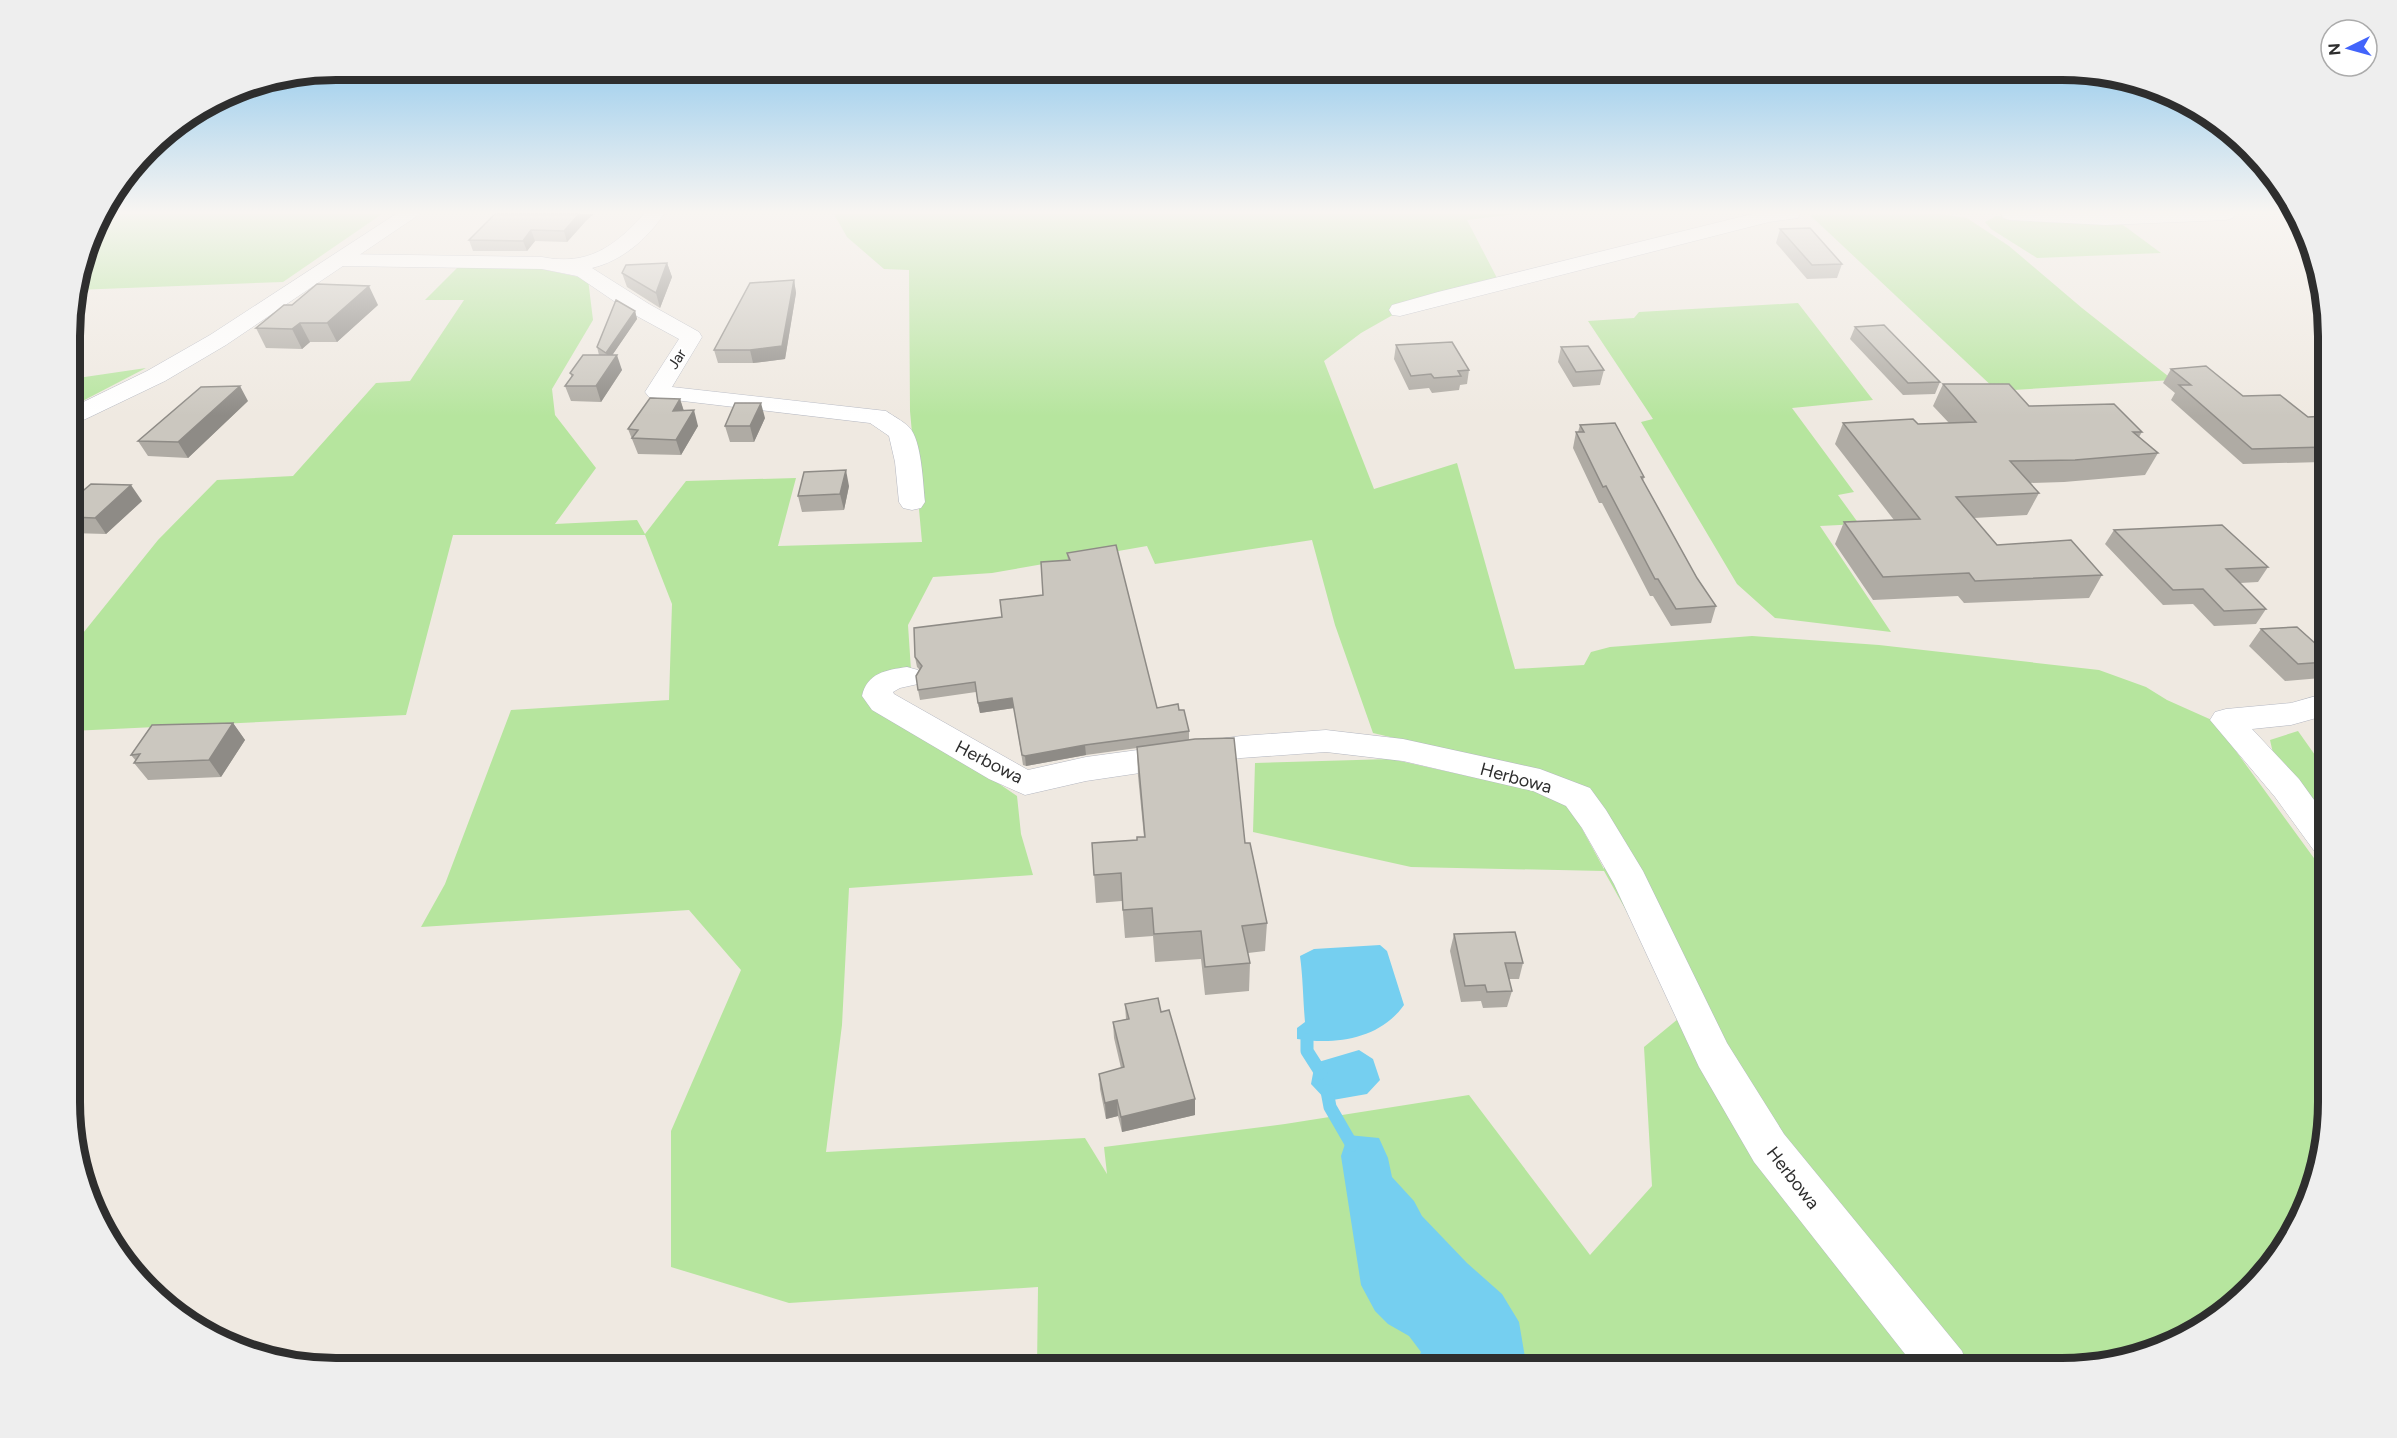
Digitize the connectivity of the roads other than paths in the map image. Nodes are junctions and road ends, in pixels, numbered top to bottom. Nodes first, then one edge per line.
1 (308, 281) edge
2 (599, 281) edge
3 (1505, 281) edge
4 (1400, 310) dead end
5 (80, 414) edge
6 (912, 502) dead end
7 (907, 676) dead end
8 (2318, 706) edge
9 (2318, 831) edge
10 (1937, 1358) edge

1 - 5 street
2 - 6 street, Jar
3 - 4 street
7 - 10 street, Herbowa
8 - 9 street

